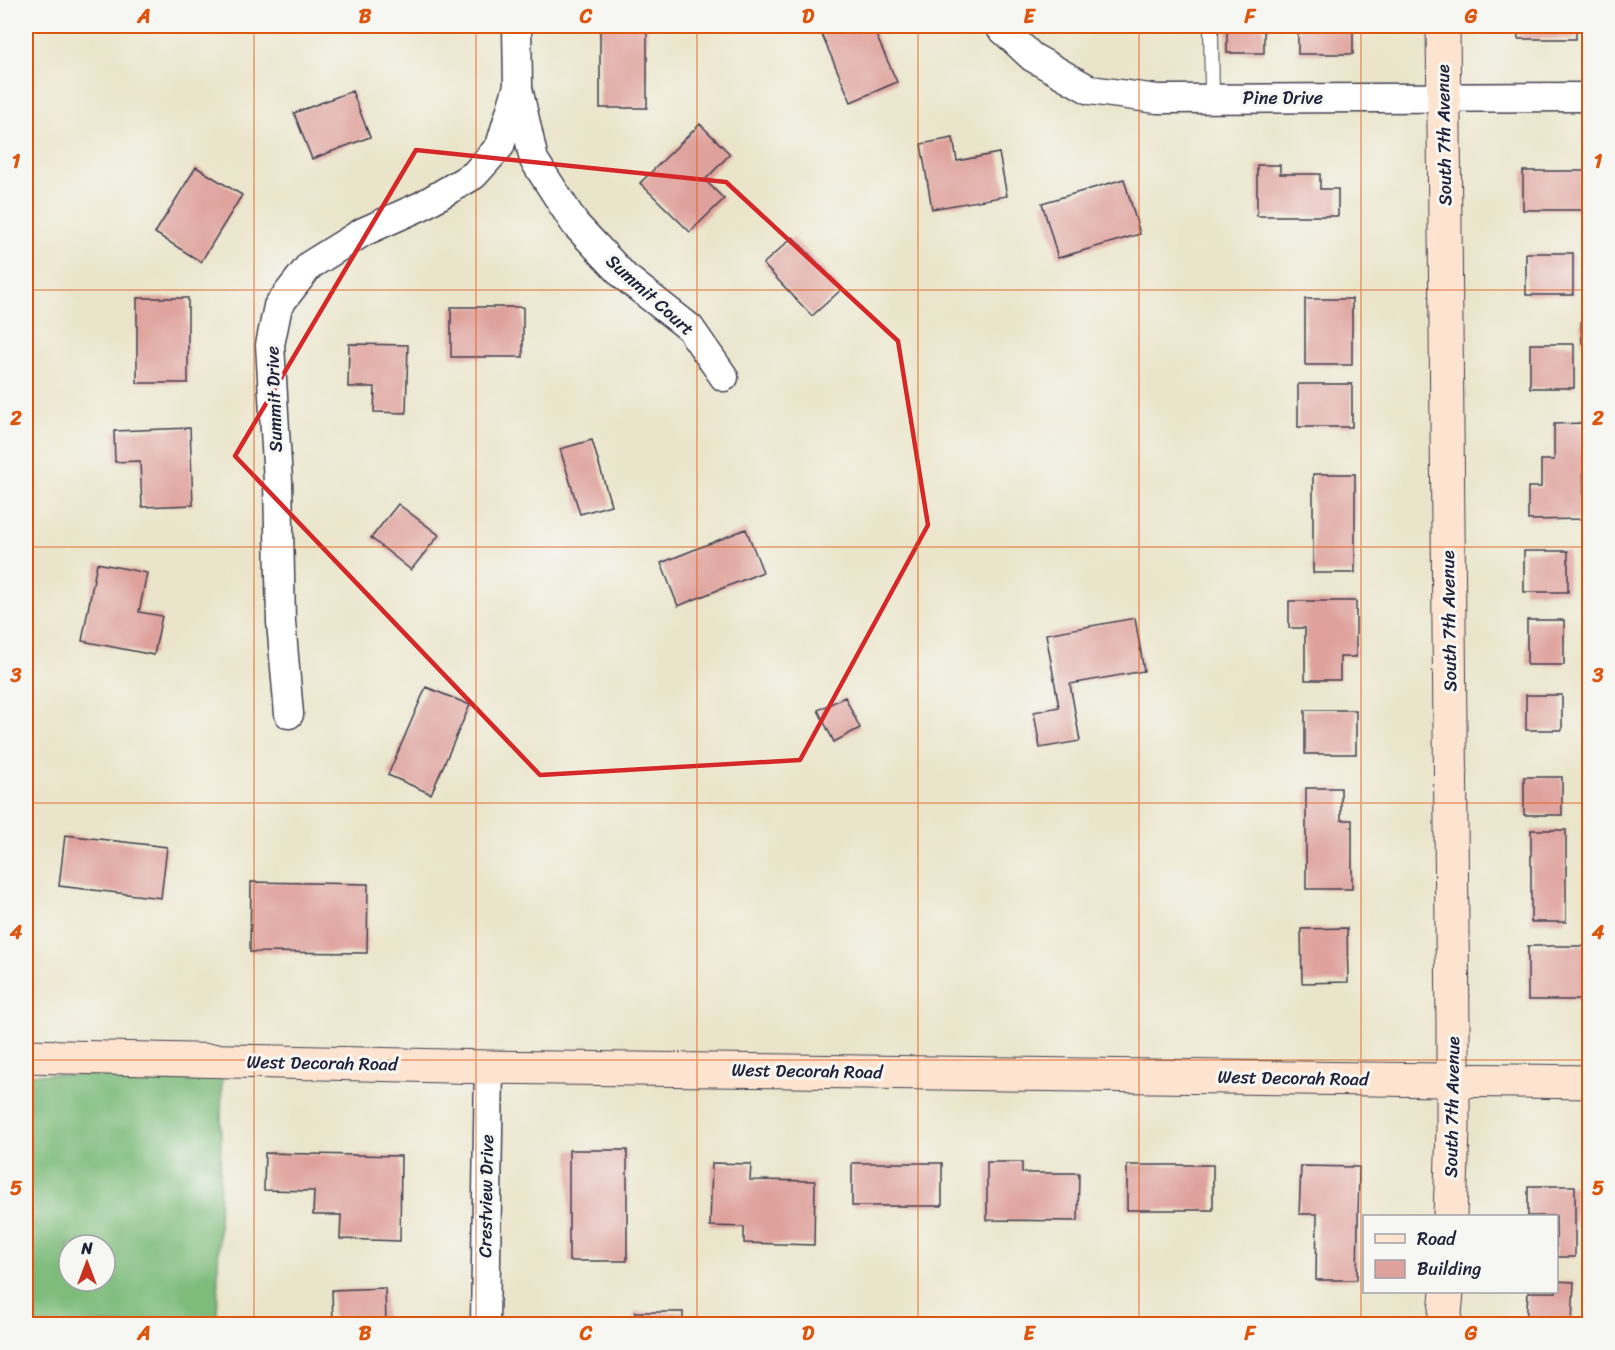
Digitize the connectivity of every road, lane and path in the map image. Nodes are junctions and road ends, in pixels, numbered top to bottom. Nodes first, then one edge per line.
1 (517, 26) edge
2 (999, 26) edge
3 (1211, 26) edge
4 (1443, 26) edge
5 (518, 86) junction
6 (1212, 98) junction
7 (1444, 98) junction
8 (1590, 98) edge
9 (724, 377) dead end
10 (289, 714) dead end
11 (26, 1056) edge
12 (489, 1067) junction
13 (1453, 1080) junction
14 (1590, 1083) edge
15 (1450, 1215) edge
16 (1447, 1293) edge
17 (485, 1324) edge
18 (1444, 1324) edge

1 - 5 street, Summit Drive
2 - 6 street, Pine Drive
3 - 6 lane
4 - 7 street, South 7th Avenue
5 - 9 street, Summit Court
5 - 10 street, Summit Drive
6 - 7 street, Pine Drive
7 - 8 street, Pine Drive
7 - 13 street, South 7th Avenue
11 - 12 street, West Decorah Road
12 - 13 street, West Decorah Road
12 - 17 street, Crestview Drive
13 - 14 street, West Decorah Road
13 - 15 street, South 7th Avenue
16 - 18 street

